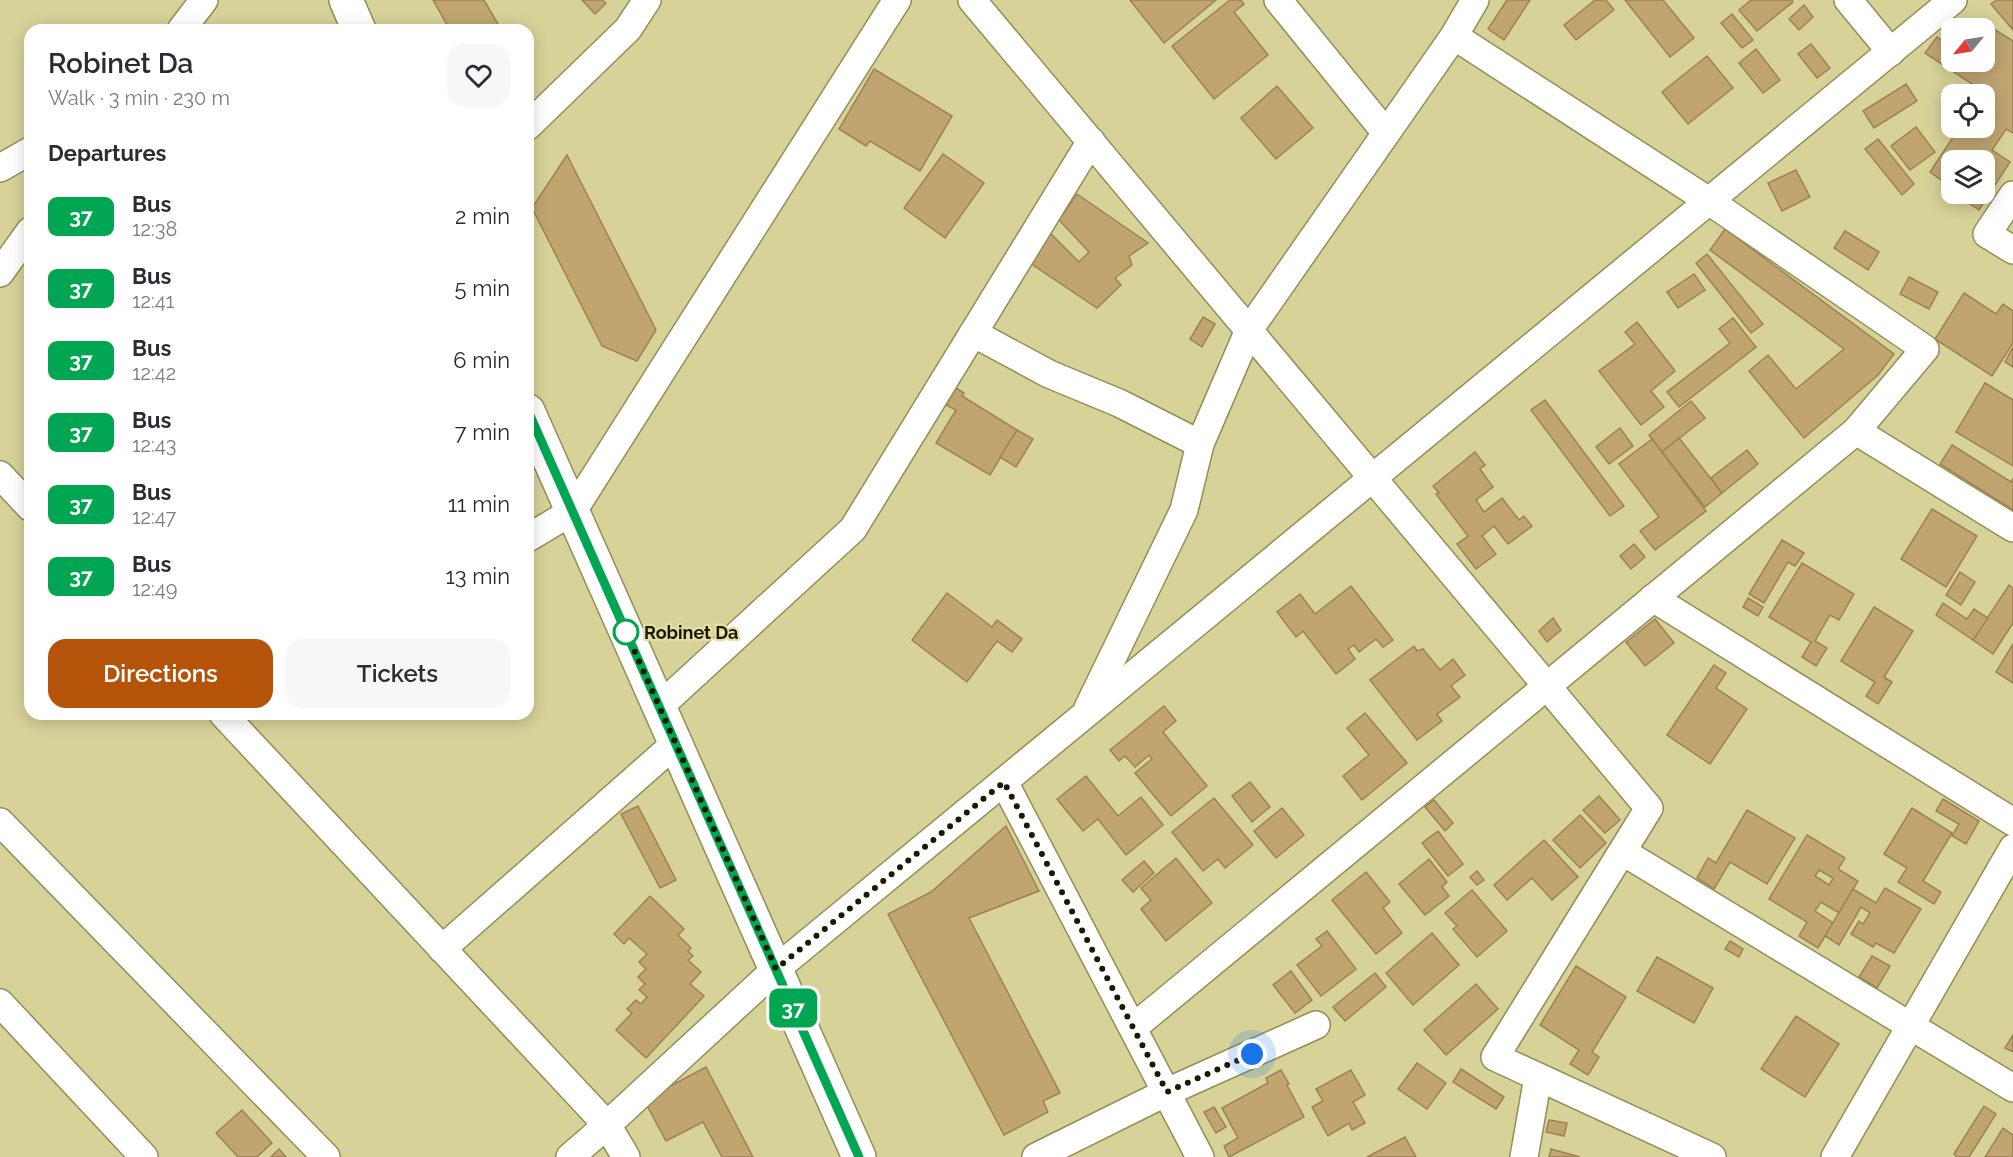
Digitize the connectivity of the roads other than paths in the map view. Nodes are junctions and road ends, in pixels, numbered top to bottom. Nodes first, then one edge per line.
1 (204, 0) edge
2 (346, 0) edge
3 (646, 0) edge
4 (897, 0) edge
5 (972, 0) edge
6 (1278, 0) edge
7 (1475, 0) edge
8 (1848, 0) edge
9 (1953, 0) edge
10 (186, 24) edge
11 (356, 24) edge
12 (1454, 36) junction
13 (1891, 52) junction
14 (534, 120) edge
15 (1386, 133) junction
16 (1091, 141) junction
17 (24, 154) edge
18 (0, 168) edge
19 (2013, 195) edge
20 (1709, 201) junction
21 (24, 239) edge
22 (2013, 250) edge
23 (0, 273) edge
24 (1249, 330) junction
25 (973, 333) junction
26 (534, 424) edge
27 (1856, 431) junction
28 (1200, 444) junction
29 (0, 475) edge
30 (1373, 478) junction
31 (24, 501) edge
32 (573, 511) junction
33 (2013, 528) edge
34 (534, 534) edge
35 (1653, 598) junction
36 (1547, 686) junction
37 (659, 707) junction
38 (1083, 717) junction
39 (229, 720) edge
40 (676, 743) junction
41 (1004, 782) junction
42 (0, 822) edge
43 (2013, 822) edge
44 (2013, 848) edge
45 (1623, 852) junction
46 (442, 949) junction
47 (776, 969) junction
48 (0, 1003) edge
49 (1316, 1025) dead end
50 (1911, 1026) junction
51 (1134, 1027) junction
52 (1538, 1077) junction
53 (2013, 1088) edge
54 (1167, 1092) junction
55 (607, 1125) junction
56 (144, 1157) edge
57 (326, 1157) edge
58 (570, 1157) edge
59 (626, 1157) edge
60 (859, 1157) edge
61 (1036, 1157) edge
62 (1200, 1157) edge
63 (1524, 1157) edge
64 (1712, 1157) edge
65 (1835, 1157) edge

1 - 10 street
2 - 11 street
3 - 14 street
4 - 32 street
5 - 16 street
6 - 15 street
7 - 12 street
8 - 13 street
9 - 13 street
12 - 15 street
12 - 20 street
13 - 20 street
15 - 24 street
16 - 24 street
16 - 25 street
17 - 18 street
19 - 22 street
20 - 27 street
20 - 30 street
21 - 23 street
24 - 28 street
24 - 30 street
25 - 28 street
25 - 37 street
26 - 32 street
27 - 33 street
27 - 35 street
28 - 38 street
29 - 31 street
30 - 36 street
30 - 38 street
32 - 34 street
32 - 37 street
35 - 36 street
35 - 43 street
36 - 45 street
36 - 51 street
37 - 40 street
38 - 41 street
39 - 46 street
40 - 46 street
40 - 47 street
41 - 47 street
41 - 51 street
42 - 57 street
44 - 50 street
45 - 50 street
45 - 52 street
46 - 55 street
47 - 55 street
47 - 60 street
48 - 56 street
49 - 54 street
50 - 53 street
50 - 65 street
51 - 54 street
52 - 63 street
52 - 64 street
54 - 61 street
54 - 62 street
55 - 58 street
55 - 59 street

